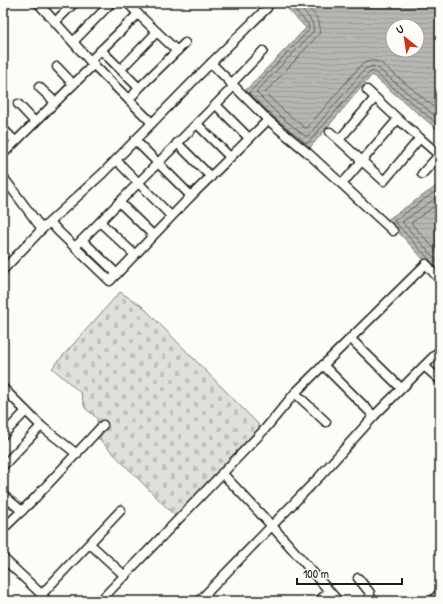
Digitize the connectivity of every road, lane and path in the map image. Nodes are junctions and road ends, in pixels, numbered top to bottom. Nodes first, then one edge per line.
1 (38, 3) edge
2 (74, 3) edge
3 (111, 3) edge
4 (128, 3) edge
5 (269, 3) edge
6 (138, 14) junction
7 (55, 22) junction
8 (157, 32) junction
9 (73, 42) junction
10 (185, 43) dead end
11 (101, 50) junction
12 (177, 51) junction
13 (263, 51) dead end
14 (92, 63) junction
15 (211, 63) junction
16 (57, 68) dead end
17 (121, 69) junction
18 (74, 84) junction
19 (232, 85) junction
20 (39, 86) dead end
21 (139, 88) junction
22 (366, 90) dead end
23 (375, 98) junction
24 (129, 100) junction
25 (55, 102) junction
26 (18, 104) dead end
27 (216, 105) junction
28 (398, 119) junction
29 (268, 120) junction
30 (35, 122) junction
31 (152, 123) junction
32 (197, 124) junction
33 (3, 129) edge
34 (330, 132) dead end
35 (249, 138) junction
36 (420, 138) junction
37 (135, 140) junction
38 (339, 140) junction
39 (15, 141) junction
40 (177, 143) junction
41 (3, 154) edge
42 (440, 155) edge
43 (230, 157) junction
44 (116, 160) junction
45 (362, 160) junction
46 (158, 162) junction
47 (422, 174) dead end
48 (3, 177) edge
49 (210, 177) junction
50 (138, 182) junction
51 (342, 184) junction
52 (190, 196) junction
53 (120, 202) junction
54 (171, 216) junction
55 (50, 222) junction
56 (100, 222) junction
57 (42, 229) junction
58 (393, 231) dead end
59 (153, 235) junction
60 (82, 240) junction
61 (75, 247) junction
62 (134, 254) junction
63 (3, 270) edge
64 (117, 274) junction
65 (440, 280) edge
66 (350, 338) junction
67 (440, 350) edge
68 (323, 365) junction
69 (424, 366) junction
70 (440, 380) edge
71 (3, 388) edge
72 (401, 388) junction
73 (295, 393) junction
74 (26, 411) junction
75 (374, 416) junction
76 (326, 422) dead end
77 (41, 426) junction
78 (103, 426) dead end
79 (3, 435) edge
80 (76, 454) junction
81 (3, 466) edge
82 (222, 473) junction
83 (3, 495) edge
84 (121, 510) dead end
85 (22, 511) junction
86 (272, 526) junction
87 (3, 529) edge
88 (90, 544) junction
89 (3, 558) edge
90 (125, 576) junction
91 (358, 578) dead end
92 (329, 591) junction
93 (440, 593) edge
94 (44, 598) edge
95 (202, 600) edge
96 (100, 601) edge
97 (318, 601) edge
98 (338, 601) edge
99 (367, 601) edge
100 (432, 601) edge

1 - 7 street
2 - 7 street
3 - 9 street
4 - 6 street
5 - 15 street
6 - 8 street
6 - 11 street
7 - 9 street
8 - 12 street
8 - 17 street
9 - 14 street
10 - 12 street
11 - 14 street
11 - 17 street
12 - 21 street
13 - 19 street
14 - 18 street
14 - 24 street
15 - 19 street
15 - 31 street
16 - 18 street
17 - 21 street
18 - 25 street
19 - 27 street
19 - 29 street
20 - 25 street
21 - 24 street
22 - 23 street
23 - 28 street
23 - 38 street
24 - 31 street
25 - 30 street
26 - 30 street
27 - 32 street
27 - 35 street
28 - 36 street
28 - 45 street
29 - 35 street
29 - 51 street
30 - 39 street
31 - 37 street
32 - 40 street
32 - 43 street
33 - 39 street
34 - 38 street
35 - 43 street
36 - 42 street
36 - 45 street
37 - 44 street
37 - 46 street
38 - 45 street
39 - 41 street
40 - 46 street
40 - 49 street
42 - 47 street
43 - 49 street
44 - 50 street
44 - 55 street
45 - 51 street
46 - 50 street
46 - 52 street
48 - 57 street
49 - 52 street
50 - 53 street
50 - 54 street
51 - 58 street
52 - 54 street
53 - 56 street
53 - 59 street
54 - 59 street
55 - 57 street
55 - 61 street
56 - 60 street
56 - 62 street
57 - 63 street
59 - 62 street
60 - 61 street
60 - 64 street
61 - 64 street
62 - 64 street
65 - 66 street
66 - 68 street
66 - 72 street
67 - 69 street
68 - 73 street
68 - 75 street
69 - 70 street
69 - 72 street
71 - 74 street
72 - 75 street
73 - 76 street
73 - 82 street
74 - 77 street
74 - 79 street
75 - 86 street
77 - 80 street
77 - 81 street
78 - 80 street
80 - 85 street
82 - 86 street
82 - 90 street
83 - 85 street
84 - 88 street
85 - 87 street
86 - 92 street
86 - 95 street
88 - 90 street
88 - 94 street
89 - 94 street
90 - 96 street
91 - 99 street
92 - 97 street
92 - 98 street
93 - 100 street

